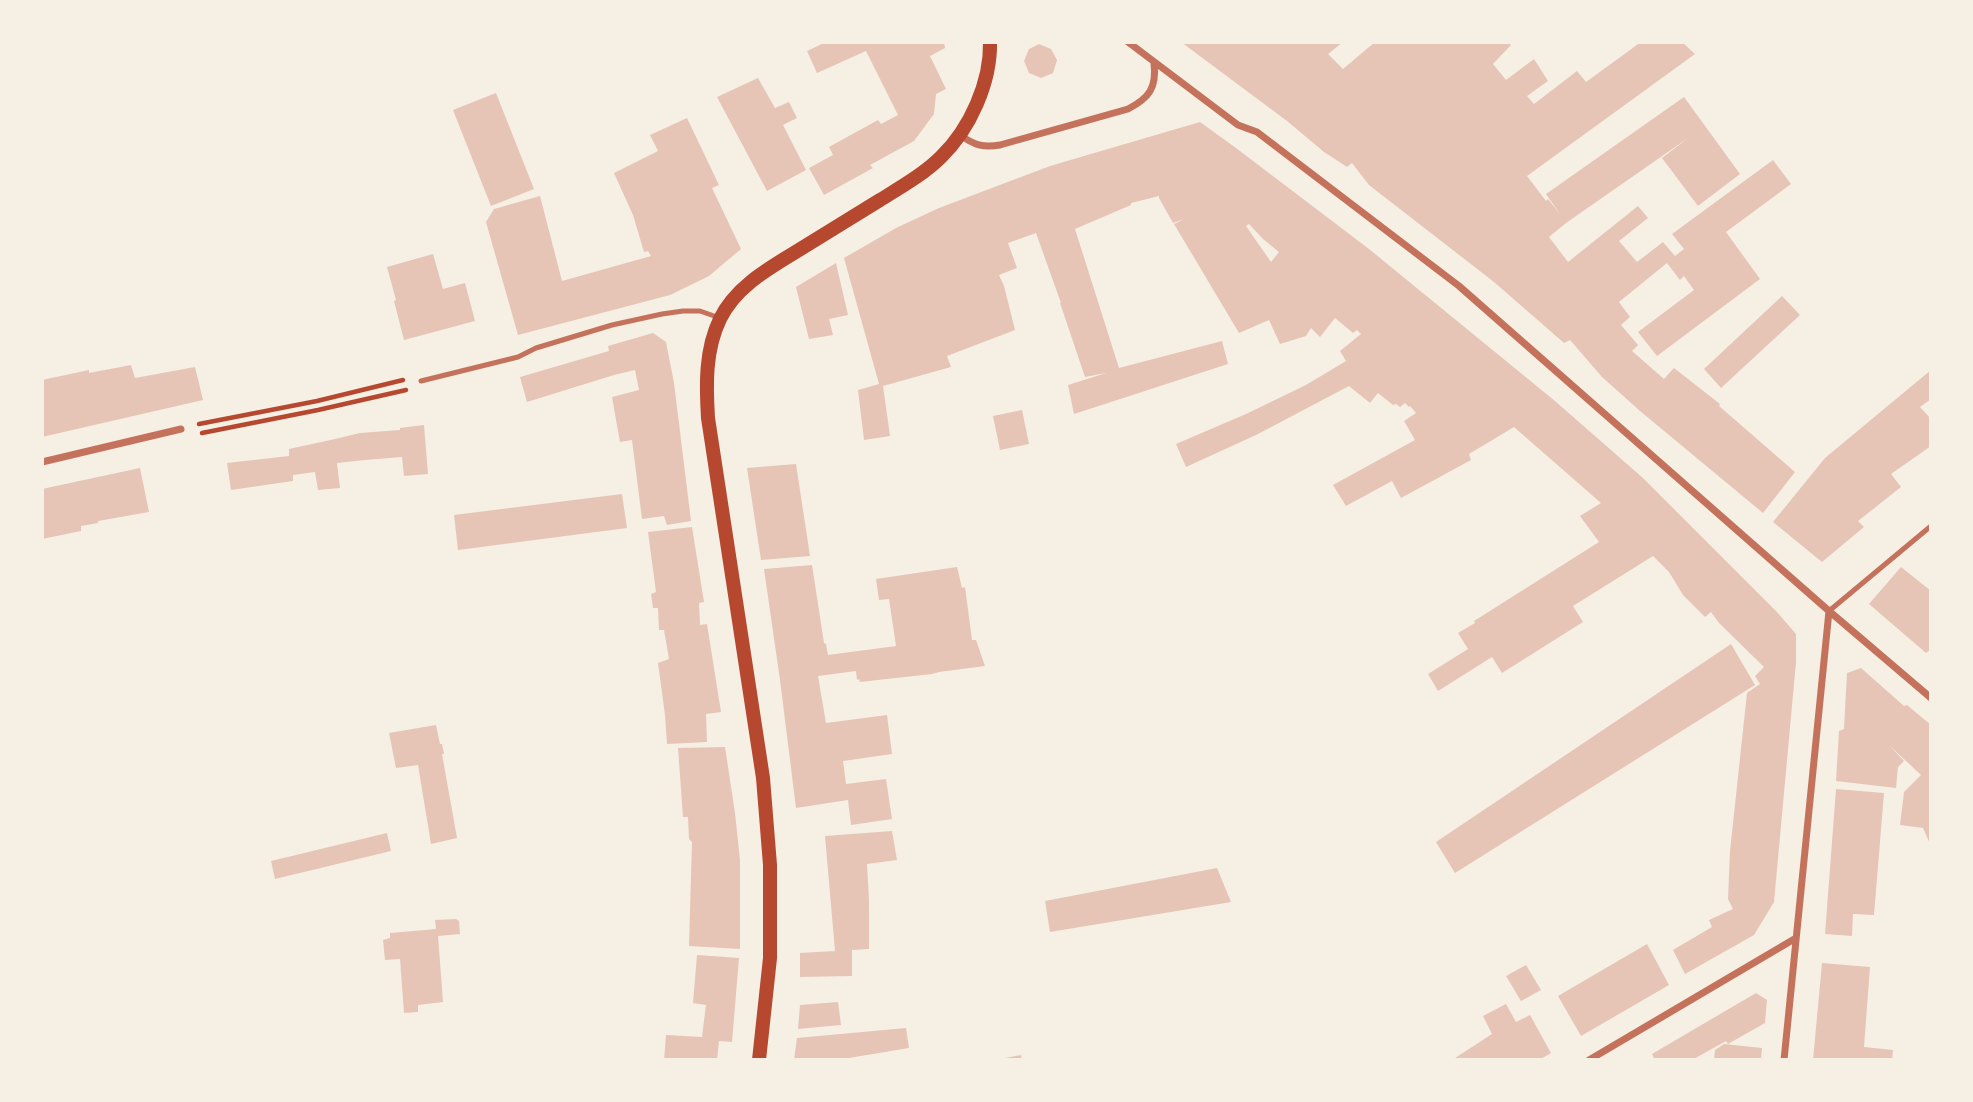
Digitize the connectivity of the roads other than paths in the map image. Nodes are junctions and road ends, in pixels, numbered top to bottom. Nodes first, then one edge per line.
1 (990, 42) edge
2 (1128, 42) edge
3 (1154, 63) junction
4 (960, 135) junction
5 (720, 319) junction
6 (421, 381) road end
7 (181, 429) road end
8 (42, 462) edge
9 (1931, 526) edge
10 (1829, 611) junction
11 (1931, 698) edge
12 (1796, 938) junction
13 (759, 1060) edge
14 (1589, 1060) edge
15 (1784, 1060) edge

1 - 4 main road
2 - 3 street
3 - 4 street
3 - 10 street
4 - 5 main road
5 - 6 lane
5 - 13 main road
7 - 8 street
9 - 10 lane
10 - 11 street
10 - 12 street
12 - 14 street
12 - 15 street

